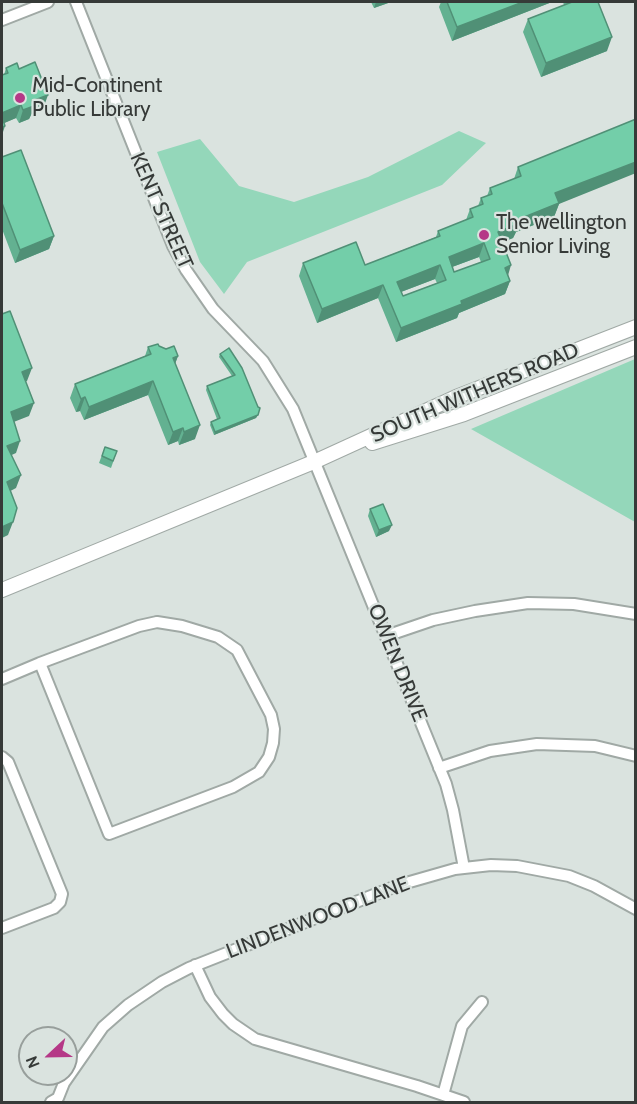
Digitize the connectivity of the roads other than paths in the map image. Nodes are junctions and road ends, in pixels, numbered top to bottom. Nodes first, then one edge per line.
1 (48, 2) edge
2 (76, 2) edge
3 (2, 20) edge
4 (636, 327) edge
5 (636, 347) edge
6 (316, 461) junction
7 (2, 590) edge
8 (636, 614) edge
9 (386, 636) junction
10 (40, 663) junction
11 (2, 679) edge
12 (636, 756) edge
13 (2, 757) edge
14 (440, 768) junction
15 (464, 868) junction
16 (636, 909) edge
17 (2, 928) edge
18 (195, 965) junction
19 (482, 1002) dead end
20 (443, 1095) junction
21 (56, 1101) edge
22 (464, 1102) edge

1 - 3 street
2 - 6 street, KENT STREET
4 - 6 main road, SOUTH WITHERS ROAD
5 - 6 main road, SOUTH WITHERS ROAD
6 - 7 main road, SOUTH WITHERS ROAD
6 - 9 street, OWEN DRIVE
8 - 9 street
9 - 14 street, OWEN DRIVE
10 - 10 street
10 - 11 street
12 - 14 street
13 - 17 street
14 - 15 street, OWEN DRIVE
15 - 16 street, LINDENWOOD LANE
15 - 18 street, LINDENWOOD LANE
18 - 20 street
18 - 21 street, LINDENWOOD LANE
19 - 20 street
20 - 22 street

